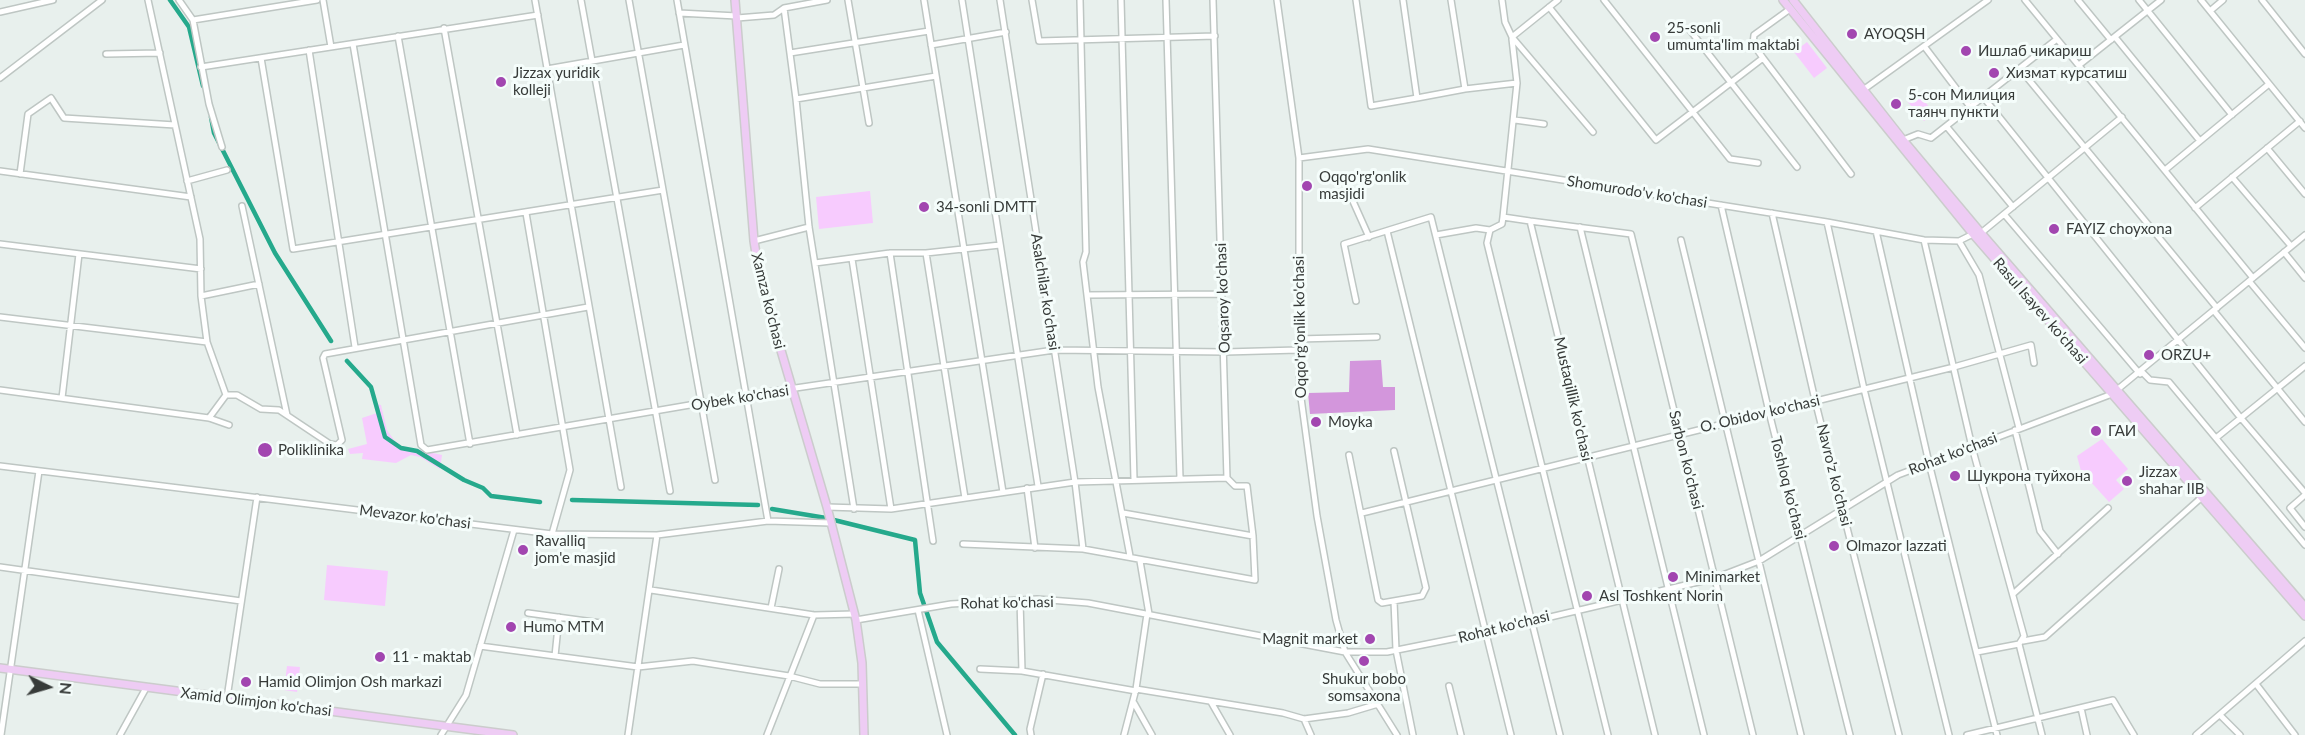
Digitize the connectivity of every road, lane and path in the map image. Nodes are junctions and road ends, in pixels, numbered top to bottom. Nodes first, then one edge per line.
1 (53, 0) edge
2 (102, 0) edge
3 (148, 0) edge
4 (179, 0) edge
5 (317, 0) edge
6 (323, 0) edge
7 (535, 0) edge
8 (581, 0) edge
9 (629, 0) edge
10 (677, 0) edge
11 (735, 0) edge
12 (827, 0) edge
13 (848, 0) edge
14 (924, 0) edge
15 (962, 0) edge
16 (1000, 0) edge
17 (1032, 0) edge
18 (1080, 0) edge
19 (1121, 0) edge
20 (1166, 0) edge
21 (1213, 0) edge
22 (1277, 0) edge
23 (1356, 0) edge
24 (1403, 0) edge
25 (1451, 0) edge
26 (1502, 0) edge
27 (1556, 0) edge
28 (1604, 0) edge
29 (1783, 0) edge
30 (1793, 0) edge
31 (1986, 0) edge
32 (2078, 0) edge
33 (2139, 0) edge
34 (2161, 0) edge
35 (2201, 0) edge
36 (2223, 0) edge
37 (2262, 0) edge
38 (2029, 1) edge
39 (31, 3) edge
40 (1549, 7) junction
41 (784, 8) junction
42 (1790, 9) junction
43 (2148, 11) junction
44 (2210, 11) junction
45 (0, 12) edge
46 (679, 13) junction
47 (538, 15) junction
48 (737, 17) junction
49 (193, 20) junction
50 (444, 28) junction
51 (1689, 29) dead end
52 (929, 31) junction
53 (1006, 32) junction
54 (398, 36) junction
55 (1215, 36) junction
56 (1512, 37) junction
57 (968, 39) junction
58 (1167, 39) junction
59 (2057, 39) junction
60 (2113, 39) junction
61 (1081, 40) junction
62 (1121, 40) junction
63 (854, 43) junction
64 (353, 44) junction
65 (684, 45) junction
66 (931, 45) junction
67 (1924, 46) junction
68 (331, 47) junction
69 (309, 50) junction
70 (160, 53) junction
71 (639, 53) junction
72 (790, 53) junction
73 (106, 54) dead end
74 (2305, 54) edge
75 (1763, 57) junction
76 (261, 58) junction
77 (592, 61) junction
78 (2079, 65) junction
79 (201, 67) junction
80 (547, 69) junction
81 (2020, 69) junction
82 (936, 76) junction
83 (0, 78) edge
84 (1517, 82) junction
85 (1731, 83) junction
86 (2269, 84) junction
87 (863, 88) junction
88 (1465, 89) junction
89 (1863, 90) junction
90 (1417, 98) junction
91 (1984, 98) junction
92 (796, 99) junction
93 (1971, 108) junction
94 (1693, 113) junction
95 (2232, 115) junction
96 (2122, 117) junction
97 (1515, 120) junction
98 (2300, 121) junction
99 (869, 123) dead end
100 (1544, 124) dead end
101 (175, 125) junction
102 (1947, 126) junction
103 (2305, 128) edge
104 (1593, 132) dead end
105 (1903, 140) junction
106 (2200, 141) junction
107 (222, 147) dead end
108 (2085, 147) junction
109 (2267, 148) junction
110 (1299, 158) junction
111 (1758, 163) dead end
112 (1797, 167) dead end
113 (226, 170) dead end
114 (2164, 170) junction
115 (0, 171) edge
116 (1507, 172) junction
117 (20, 174) junction
118 (1851, 174) dead end
119 (2050, 177) junction
120 (2232, 177) junction
121 (187, 181) junction
122 (663, 190) junction
123 (2305, 194) edge
124 (191, 197) junction
125 (617, 199) junction
126 (1352, 199) dead end
127 (1721, 205) junction
128 (242, 206) dead end
129 (571, 206) junction
130 (2013, 207) junction
131 (2195, 208) junction
132 (526, 213) junction
133 (1772, 213) junction
134 (2004, 214) junction
135 (1503, 217) junction
136 (1530, 220) junction
137 (480, 221) junction
138 (1827, 222) junction
139 (433, 227) junction
140 (809, 227) junction
141 (1580, 227) junction
142 (1490, 230) junction
143 (1387, 231) junction
144 (1876, 231) junction
145 (1977, 233) junction
146 (386, 234) junction
147 (1436, 235) junction
148 (2305, 235) edge
149 (1370, 237) junction
150 (1681, 240) dead end
151 (1924, 240) junction
152 (1959, 241) junction
153 (339, 242) junction
154 (754, 242) junction
155 (0, 243) edge
156 (1000, 244) junction
157 (2291, 246) junction
158 (963, 248) junction
159 (2284, 252) junction
160 (890, 253) junction
161 (926, 253) junction
162 (79, 254) junction
163 (852, 259) junction
164 (815, 263) junction
165 (201, 269) junction
166 (2305, 278) edge
167 (2251, 280) junction
168 (259, 284) junction
169 (1129, 294) junction
170 (1176, 294) junction
171 (1222, 294) junction
172 (1087, 295) junction
173 (201, 296) junction
174 (1356, 301) dead end
175 (588, 307) junction
176 (2216, 309) junction
177 (543, 314) junction
178 (0, 317) edge
179 (497, 321) junction
180 (70, 325) junction
181 (451, 329) junction
182 (1377, 337) dead end
183 (403, 339) junction
184 (1298, 339) junction
185 (2180, 339) junction
186 (207, 342) junction
187 (355, 347) junction
188 (2305, 348) edge
189 (1054, 350) junction
190 (1094, 350) junction
191 (1298, 350) junction
192 (1130, 352) junction
193 (1178, 352) junction
194 (1225, 352) junction
195 (1998, 354) junction
196 (1017, 356) junction
197 (980, 361) junction
198 (2034, 363) dead end
199 (2305, 366) edge
200 (944, 367) junction
201 (1954, 367) junction
202 (908, 372) junction
203 (2141, 373) junction
204 (1909, 377) junction
205 (871, 378) junction
206 (834, 384) junction
207 (2277, 387) junction
208 (1864, 389) junction
209 (0, 390) edge
210 (791, 390) junction
211 (2115, 392) junction
212 (226, 395) junction
213 (748, 395) junction
214 (62, 398) junction
215 (1815, 400) junction
216 (702, 403) junction
217 (655, 411) junction
218 (1769, 412) junction
219 (287, 415) junction
220 (2240, 417) junction
221 (208, 418) junction
222 (609, 419) junction
223 (1724, 422) junction
224 (2305, 422) edge
225 (229, 425) dead end
226 (562, 427) junction
227 (2017, 429) junction
228 (1679, 433) junction
229 (517, 435) junction
230 (2216, 438) junction
231 (470, 444) junction
232 (1633, 445) junction
233 (1972, 447) junction
234 (1394, 451) dead end
235 (1349, 455) dead end
236 (1587, 457) junction
237 (1929, 464) junction
238 (0, 466) edge
239 (1542, 468) junction
240 (39, 471) junction
241 (1180, 478) junction
242 (1227, 478) junction
243 (1496, 478) junction
244 (1116, 479) junction
245 (1134, 479) junction
246 (716, 480) dead end
247 (1887, 481) junction
248 (1075, 482) junction
249 (1038, 486) junction
250 (621, 487) dead end
251 (1028, 488) junction
252 (1452, 490) junction
253 (670, 491) dead end
254 (1003, 492) junction
255 (2305, 494) edge
256 (257, 497) junction
257 (2202, 497) junction
258 (965, 498) junction
259 (1406, 502) junction
260 (928, 505) junction
261 (827, 507) junction
262 (1842, 508) junction
263 (2108, 508) dead end
264 (854, 509) junction
265 (891, 509) junction
266 (1123, 513) junction
267 (1362, 513) junction
268 (768, 521) junction
269 (831, 523) junction
270 (2305, 527) edge
271 (514, 530) junction
272 (552, 534) junction
273 (657, 535) junction
274 (1253, 536) junction
275 (1801, 537) junction
276 (933, 541) dead end
277 (963, 544) dead end
278 (2305, 545) edge
279 (1035, 548) junction
280 (1083, 549) junction
281 (2058, 554) junction
282 (1130, 556) junction
283 (1140, 561) junction
284 (1759, 561) junction
285 (0, 567) edge
286 (779, 569) dead end
287 (25, 570) junction
288 (1715, 578) junction
289 (1669, 588) junction
290 (651, 590) junction
291 (2013, 594) junction
292 (1622, 599) junction
293 (1020, 600) junction
294 (241, 601) junction
295 (1394, 601) junction
296 (2305, 607) edge
297 (771, 608) junction
298 (1578, 609) junction
299 (918, 610) junction
300 (528, 613) dead end
301 (1148, 614) junction
302 (814, 615) junction
303 (2305, 616) edge
304 (559, 617) junction
305 (856, 617) junction
306 (1532, 620) junction
307 (601, 623) dead end
308 (1487, 632) junction
309 (2305, 641) edge
310 (2021, 642) junction
311 (480, 646) junction
312 (1396, 650) junction
313 (1345, 652) junction
314 (1977, 652) junction
315 (555, 656) junction
316 (639, 667) junction
317 (0, 668) edge
318 (9, 669) junction
319 (980, 669) dead end
320 (1022, 671) junction
321 (1043, 674) junction
322 (789, 676) junction
323 (862, 684) junction
324 (2256, 684) junction
325 (1449, 686) dead end
326 (146, 687) junction
327 (1136, 690) junction
328 (227, 699) junction
329 (1211, 702) junction
330 (1134, 704) junction
331 (1378, 704) junction
332 (2081, 708) junction
333 (2220, 714) junction
334 (2038, 718) junction
335 (1304, 719) junction
336 (449, 725) junction
337 (1995, 728) junction
338 (1, 735) edge
339 (120, 735) edge
340 (441, 735) edge
341 (513, 735) edge
342 (628, 735) edge
343 (767, 735) edge
344 (864, 735) edge
345 (947, 735) edge
346 (1031, 735) edge
347 (1124, 735) edge
348 (1152, 735) edge
349 (1230, 735) edge
350 (1311, 735) edge
351 (1397, 735) edge
352 (1413, 735) edge
353 (1461, 735) edge
354 (1511, 735) edge
355 (1560, 735) edge
356 (1608, 735) edge
357 (1655, 735) edge
358 (1704, 735) edge
359 (1754, 735) edge
360 (1801, 735) edge
361 (1850, 735) edge
362 (1899, 735) edge
363 (1949, 735) edge
364 (1967, 735) edge
365 (1997, 735) edge
366 (2042, 735) edge
367 (2088, 735) edge
368 (2134, 735) edge
369 (2196, 735) edge
370 (2240, 735) edge
371 (2295, 735) edge

1 - 39 street
2 - 83 street
3 - 70 street
4 - 49 street
5 - 49 street
6 - 68 street
7 - 47 street
8 - 77 street
9 - 71 street
10 - 46 street
11 - 48 main road, Xamza ko'chasi
12 - 41 street
13 - 63 street
14 - 52 street
15 - 57 street
16 - 53 street, Asalchilar ko'chasi
17 - 61 street
18 - 61 street
19 - 62 street
20 - 58 street
21 - 55 street, Oqsaroy ko'chasi
22 - 110 street, Oqqo'rg'onlik ko'chasi
23 - 90 street
24 - 90 street
25 - 88 street
26 - 56 street
27 - 40 street
28 - 94 street
29 - 42 main road, Rasul Isayev ko'chasi
30 - 89 main road, Rasul Isayev ko'chasi
31 - 67 street
32 - 60 street
33 - 43 street
34 - 43 street
35 - 44 street
36 - 44 street
37 - 74 street
38 - 59 street
39 - 45 street
40 - 56 street
40 - 94 street
41 - 48 street
41 - 72 street
42 - 75 street
42 - 145 main road, Rasul Isayev ko'chasi
43 - 60 street
43 - 95 street
44 - 86 street
46 - 48 street
46 - 65 street
47 - 50 street
47 - 80 street
48 - 154 main road, Xamza ko'chasi
49 - 79 street
50 - 54 street
50 - 137 street
51 - 85 street
52 - 63 street
52 - 66 street
53 - 57 street
53 - 189 street, Asalchilar ko'chasi
54 - 64 street
54 - 139 street
55 - 58 street
55 - 171 street, Oqsaroy ko'chasi
56 - 84 street
56 - 104 street
57 - 66 street
57 - 156 street
58 - 62 street
58 - 170 street
59 - 78 street
59 - 81 street
60 - 78 street
60 - 106 street
61 - 62 street
61 - 172 street
62 - 169 street
63 - 72 street
63 - 87 street
64 - 68 street
64 - 146 street
65 - 71 street
65 - 213 street
66 - 82 street
67 - 89 street
67 - 93 street
68 - 69 street
69 - 76 street
69 - 153 street
70 - 73 street
70 - 101 street
71 - 77 street
71 - 122 street
72 - 92 street
75 - 85 street
75 - 118 street
76 - 79 street
76 - 153 street
77 - 80 street
77 - 125 street
78 - 96 street
79 - 107 street
80 - 129 street
81 - 91 street
81 - 108 street
82 - 87 street
82 - 158 street
84 - 88 street
84 - 97 street
85 - 94 street
85 - 112 street
86 - 95 street
86 - 98 street
87 - 92 street
87 - 99 street
88 - 90 street
89 - 105 main road, Rasul Isayev ko'chasi
91 - 93 street
91 - 119 street
92 - 140 street
93 - 102 street
94 - 111 street
95 - 106 street
96 - 108 street, Shomurodo'v ko'chasi
96 - 114 street
97 - 100 street
97 - 116 street
98 - 103 street
98 - 109 street
101 - 117 street
101 - 121 street
102 - 105 street
102 - 130 street
105 - 145 main road, Rasul Isayev ko'chasi
106 - 114 street
108 - 119 street, Shomurodo'v ko'chasi
108 - 176 street
109 - 120 street
109 - 123 street
110 - 116 street, Shomurodo'v ko'chasi
110 - 184 street, Oqqo'rg'onlik ko'chasi
113 - 121 street
114 - 131 street
115 - 117 street
116 - 127 street, Shomurodo'v ko'chasi
116 - 135 street
117 - 124 street
119 - 130 street, Shomurodo'v ko'chasi
119 - 185 street
120 - 131 street
120 - 157 street
121 - 124 street
122 - 125 street
122 - 216 street
124 - 165 street
125 - 129 street
125 - 217 street
126 - 149 street
127 - 133 street, Shomurodo'v ko'chasi
127 - 218 street, Toshloq ko'chasi
128 - 168 street
129 - 132 street
129 - 175 street
130 - 134 street, Shomurodo'v ko'chasi
131 - 167 street
132 - 137 street
132 - 177 street
133 - 138 street, Shomurodo'v ko'chasi
133 - 215 street, Navro'z ko'chasi
134 - 145 street, Shomurodo'v ko'chasi
134 - 203 street
135 - 136 street
135 - 142 street
136 - 141 street, Sarbon ko'chasi
136 - 236 street, Mustaqillik ko'chasi
137 - 139 street
137 - 179 street
138 - 144 street, Shomurodo'v ko'chasi
138 - 208 street
139 - 146 street
139 - 181 street
140 - 154 street
140 - 164 street
141 - 228 street, Sarbon ko'chasi
141 - 232 street
142 - 147 street
142 - 239 street
143 - 147 street
143 - 149 street
143 - 252 street
144 - 151 street, Shomurodo'v ko'chasi
144 - 204 street
145 - 152 street, Shomurodo'v ko'chasi
145 - 211 main road, Rasul Isayev ko'chasi
146 - 153 street
146 - 183 street
147 - 243 street
148 - 157 street, Rohat ko'chasi
149 - 174 street
150 - 223 street
151 - 152 street, Shomurodo'v ko'chasi
151 - 201 street
152 - 195 street
153 - 187 street
154 - 210 main road, Xamza ko'chasi
155 - 162 street
156 - 158 street
156 - 196 street
157 - 159 street, Rohat ko'chasi
158 - 161 street
158 - 197 street
159 - 166 street
159 - 167 street, Rohat ko'chasi
160 - 161 street
160 - 163 street
160 - 202 street
161 - 200 street
162 - 165 street
162 - 180 street
163 - 164 street
163 - 205 street
164 - 206 street
165 - 173 street
167 - 176 street, Rohat ko'chasi
167 - 188 street
168 - 173 street
168 - 219 street
169 - 170 street
169 - 172 street
169 - 192 street
170 - 171 street
170 - 193 street
171 - 194 street, Oqsaroy ko'chasi
172 - 190 street
173 - 186 street
175 - 177 street
175 - 222 street
176 - 185 street, Rohat ko'chasi
176 - 207 street
177 - 179 street
177 - 226 street
178 - 180 street
179 - 181 street
179 - 229 street
180 - 186 street
180 - 214 street
181 - 183 street
181 - 231 street
182 - 184 street
183 - 187 street
183 - 231 street, Oybek ko'chasi
184 - 191 street, Oqqo'rg'onlik ko'chasi
185 - 203 street, Rohat ko'chasi
185 - 220 street
186 - 212 street
187 - 219 street
189 - 190 street, Oybek ko'chasi
189 - 196 street, Oybek ko'chasi
189 - 248 street, Asalchilar ko'chasi
190 - 192 street, Oybek ko'chasi
190 - 244 street
191 - 194 street, Oybek ko'chasi
191 - 313 street, Oqqo'rg'onlik ko'chasi
192 - 193 street, Oybek ko'chasi
192 - 245 street
193 - 194 street, Oybek ko'chasi
193 - 241 street
194 - 242 street, Oqsaroy ko'chasi
195 - 198 street, O. Obidov ko'chasi
195 - 201 street, O. Obidov ko'chasi
195 - 227 street
196 - 197 street, Oybek ko'chasi
196 - 249 street
197 - 200 street, Oybek ko'chasi
197 - 254 street
199 - 207 street
200 - 202 street, Oybek ko'chasi
200 - 258 street
201 - 204 street, O. Obidov ko'chasi
201 - 233 street
202 - 205 street, Oybek ko'chasi
202 - 260 street
203 - 211 street, Rohat ko'chasi
203 - 230 street
204 - 208 street, O. Obidov ko'chasi
204 - 237 street
205 - 206 street, Oybek ko'chasi
205 - 265 street
206 - 210 street, Oybek ko'chasi
206 - 264 street
207 - 220 street
207 - 224 street
208 - 215 street, O. Obidov ko'chasi
208 - 247 street
209 - 214 street
210 - 213 street, Oybek ko'chasi
210 - 261 main road, Xamza ko'chasi
211 - 227 street, Rohat ko'chasi
211 - 257 main road, Rasul Isayev ko'chasi
211 - 296 main road, Rasul Isayev ko'chasi
212 - 219 street
212 - 221 street
213 - 216 street, Oybek ko'chasi
213 - 268 street
214 - 221 street
215 - 218 street, O. Obidov ko'chasi
215 - 262 street, Navro'z ko'chasi
216 - 217 street, Oybek ko'chasi
216 - 246 street
217 - 222 street, Oybek ko'chasi
217 - 253 street
218 - 223 street, O. Obidov ko'chasi
218 - 275 street, Toshloq ko'chasi
220 - 230 street
220 - 255 street
221 - 225 street
222 - 226 street, Oybek ko'chasi
222 - 250 street
223 - 228 street, O. Obidov ko'chasi
223 - 284 street
226 - 229 street, Oybek ko'chasi
226 - 272 street
227 - 233 street, Rohat ko'chasi
227 - 281 street
228 - 232 street, O. Obidov ko'chasi
228 - 288 street, Sarbon ko'chasi
229 - 231 street, Oybek ko'chasi
230 - 278 street
232 - 236 street, O. Obidov ko'chasi
232 - 289 street
233 - 237 street, Rohat ko'chasi
233 - 291 street
234 - 259 street
235 - 267 street
236 - 239 street, O. Obidov ko'chasi
236 - 292 street, Mustaqillik ko'chasi
237 - 247 street, Rohat ko'chasi
237 - 314 street
238 - 240 street, Mevazor ko'chasi
239 - 243 street, O. Obidov ko'chasi
239 - 298 street
240 - 256 street, Mevazor ko'chasi
240 - 287 street
241 - 242 street
241 - 245 street
242 - 274 street
243 - 252 street, O. Obidov ko'chasi
243 - 306 street
244 - 245 street
244 - 248 street
244 - 266 street
247 - 262 street, Rohat ko'chasi
247 - 363 street
248 - 249 street
248 - 280 street, Asalchilar ko'chasi
249 - 251 street
251 - 254 street
251 - 279 street
252 - 259 street, O. Obidov ko'chasi
252 - 308 street
254 - 258 street
255 - 270 street
256 - 271 street, Mevazor ko'chasi
256 - 294 street
257 - 303 main road, Rasul Isayev ko'chasi
257 - 310 street
258 - 260 street
259 - 267 street, O. Obidov ko'chasi
259 - 295 street
260 - 265 street
260 - 276 street
261 - 264 street
261 - 269 main road, Xamza ko'chasi
262 - 275 street, Rohat ko'chasi
262 - 362 street, Navro'z ko'chasi
263 - 281 street
264 - 265 street
266 - 274 street
266 - 282 street
267 - 295 street
268 - 269 street, Mevazor ko'chasi
268 - 273 street, Mevazor ko'chasi
269 - 305 main road, Xamza ko'chasi
271 - 272 street, Mevazor ko'chasi
271 - 311 street
272 - 273 street, Mevazor ko'chasi
273 - 290 street
274 - 283 street
275 - 284 street, Rohat ko'chasi
275 - 361 street, Toshloq ko'chasi
277 - 279 street
279 - 280 street
280 - 282 street
281 - 291 street
282 - 283 street
283 - 301 street
284 - 288 street, Rohat ko'chasi
284 - 360 street
285 - 287 street
286 - 297 street
287 - 294 street
287 - 318 street
288 - 289 street, Rohat ko'chasi
288 - 359 street, Sarbon ko'chasi
289 - 292 street, Rohat ko'chasi
289 - 358 street
290 - 297 street, Rohat ko'chasi
290 - 316 street
291 - 310 street
292 - 298 street, Rohat ko'chasi
292 - 357 street, Mustaqillik ko'chasi
293 - 299 street, Rohat ko'chasi
293 - 301 street, Rohat ko'chasi
293 - 320 street
294 - 328 street
295 - 312 street
297 - 302 street, Rohat ko'chasi
298 - 306 street, Rohat ko'chasi
298 - 356 street
299 - 305 street, Rohat ko'chasi
299 - 345 street
300 - 304 street
301 - 313 street, Rohat ko'chasi
301 - 327 street
302 - 305 street, Rohat ko'chasi
302 - 322 street
304 - 307 street
304 - 315 street
305 - 323 main road, Xamza ko'chasi
306 - 308 street, Rohat ko'chasi
306 - 355 street
308 - 312 street, Rohat ko'chasi
308 - 354 street
309 - 324 street
310 - 314 street
310 - 334 street
311 - 315 street
311 - 336 street
312 - 313 street, Rohat ko'chasi
312 - 352 street
313 - 331 street, Oqqo'rg'onlik ko'chasi
314 - 337 street
315 - 316 street
316 - 322 street
316 - 342 street
317 - 318 main road, Xamid Olimjon ko'chasi
318 - 326 main road, Xamid Olimjon ko'chasi
318 - 338 street
319 - 320 street
320 - 321 street
321 - 327 street
321 - 346 street
322 - 323 street
322 - 343 street
323 - 344 main road, Xamza ko'chasi
324 - 333 street
324 - 371 street
325 - 353 street
326 - 328 main road, Xamid Olimjon ko'chasi
326 - 339 street
327 - 329 street
327 - 330 street
328 - 336 main road, Xamid Olimjon ko'chasi
329 - 335 street
329 - 349 street
330 - 347 street
330 - 348 street
331 - 335 street
331 - 351 street, Oqqo'rg'onlik ko'chasi
332 - 334 street
332 - 367 street
332 - 368 street
333 - 369 street
333 - 370 street
334 - 337 street
334 - 366 street
335 - 350 street
336 - 340 street
336 - 341 main road, Xamid Olimjon ko'chasi
337 - 364 street
337 - 365 street

